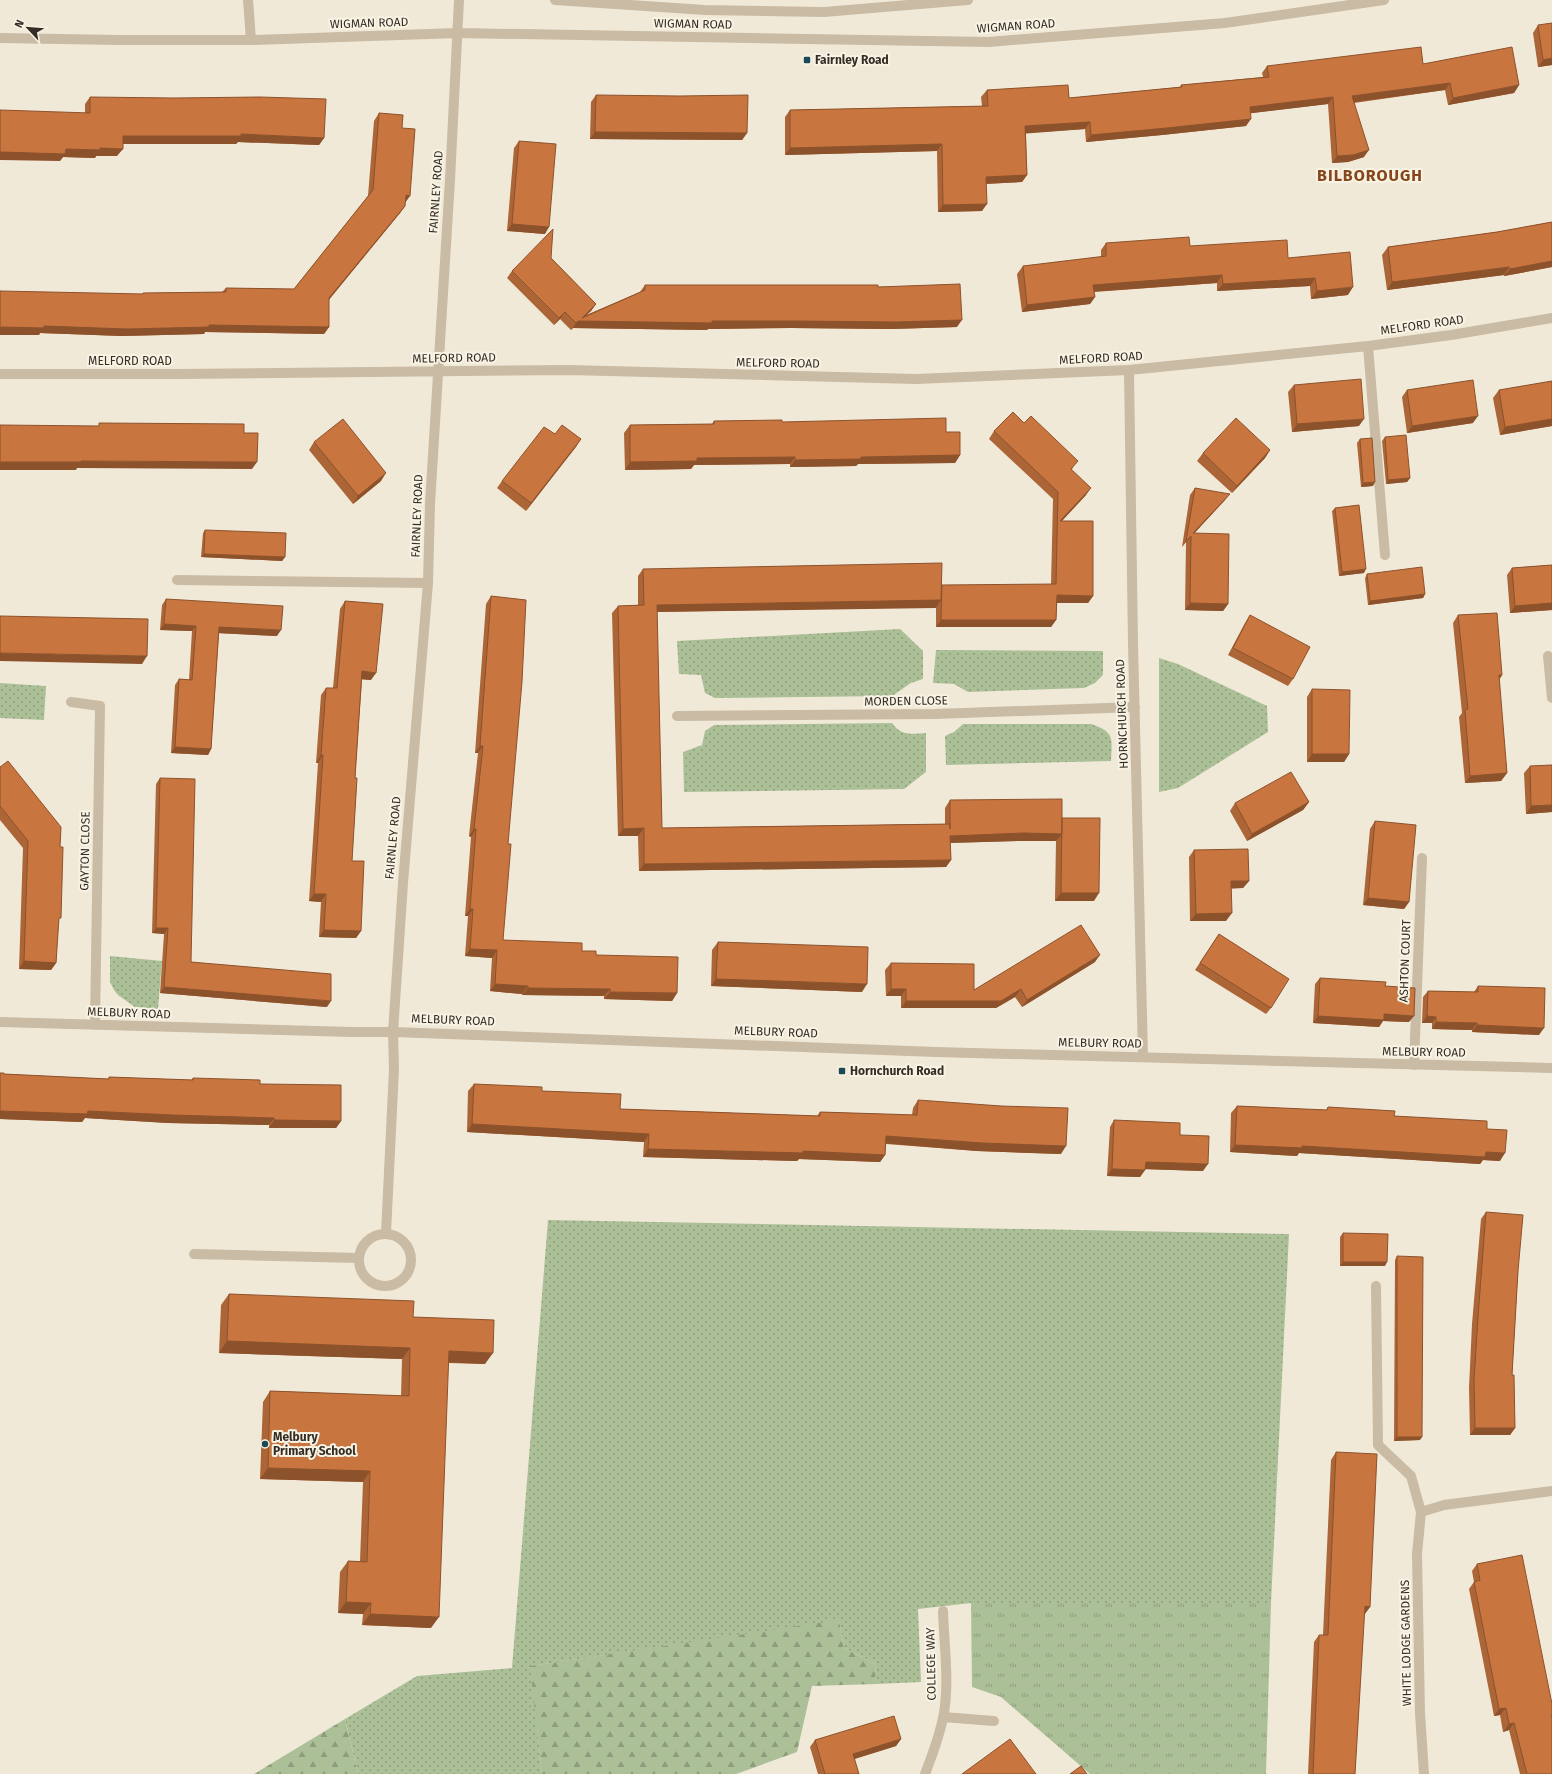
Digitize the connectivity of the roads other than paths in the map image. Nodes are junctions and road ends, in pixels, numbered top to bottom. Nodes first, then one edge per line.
1 (248, 0) edge
2 (459, 0) edge
3 (555, 0) edge
4 (968, 0) edge
5 (1384, 0) edge
6 (458, 33) junction
7 (0, 38) edge
8 (251, 40) junction
9 (1552, 318) edge
10 (1368, 346) junction
11 (1129, 370) junction
12 (437, 371) junction
13 (0, 374) edge
14 (1385, 555) dead end
15 (177, 580) dead end
16 (428, 583) junction
17 (1548, 656) dead end
18 (1552, 698) edge
19 (71, 702) dead end
20 (1135, 707) junction
21 (677, 716) dead end
22 (1422, 858) dead end
23 (0, 1022) edge
24 (95, 1025) junction
25 (393, 1032) junction
26 (1143, 1057) junction
27 (1414, 1065) junction
28 (1552, 1068) edge
29 (386, 1233) junction
30 (194, 1254) dead end
31 (359, 1258) junction
32 (1376, 1286) dead end
33 (1552, 1491) edge
34 (1421, 1512) junction
35 (943, 1611) dead end
36 (943, 1717) junction
37 (994, 1721) dead end
38 (925, 1774) edge
39 (1424, 1774) edge

1 - 8 street
2 - 6 street, FAIRNLEY ROAD
3 - 4 street, WIGMAN ROAD
5 - 6 street, WIGMAN ROAD
6 - 8 street, WIGMAN ROAD
6 - 12 street, FAIRNLEY ROAD
7 - 8 street, WIGMAN ROAD
9 - 10 street, MELFORD ROAD
10 - 11 street, MELFORD ROAD
10 - 14 street
11 - 12 street, MELFORD ROAD
11 - 20 street, HORNCHURCH ROAD
12 - 13 street, MELFORD ROAD
12 - 16 street, FAIRNLEY ROAD
15 - 16 street
16 - 25 street, FAIRNLEY ROAD
17 - 18 street
19 - 24 street, GAYTON CLOSE
20 - 21 street, MORDEN CLOSE
20 - 26 street, HORNCHURCH ROAD
22 - 27 street, ASHTON COURT
23 - 24 street, MELBURY ROAD
24 - 25 street, MELBURY ROAD
25 - 26 street, MELBURY ROAD
25 - 29 street, FAIRNLEY ROAD
26 - 27 street, MELBURY ROAD
27 - 28 street, MELBURY ROAD
29 - 31 street
29 - 31 street
30 - 31 street
32 - 34 street, WHITE LODGE GARDENS
33 - 34 street
34 - 39 street, WHITE LODGE GARDENS
35 - 36 street, COLLEGE WAY
36 - 37 street, COLLEGE WAY
36 - 38 street, COLLEGE WAY

